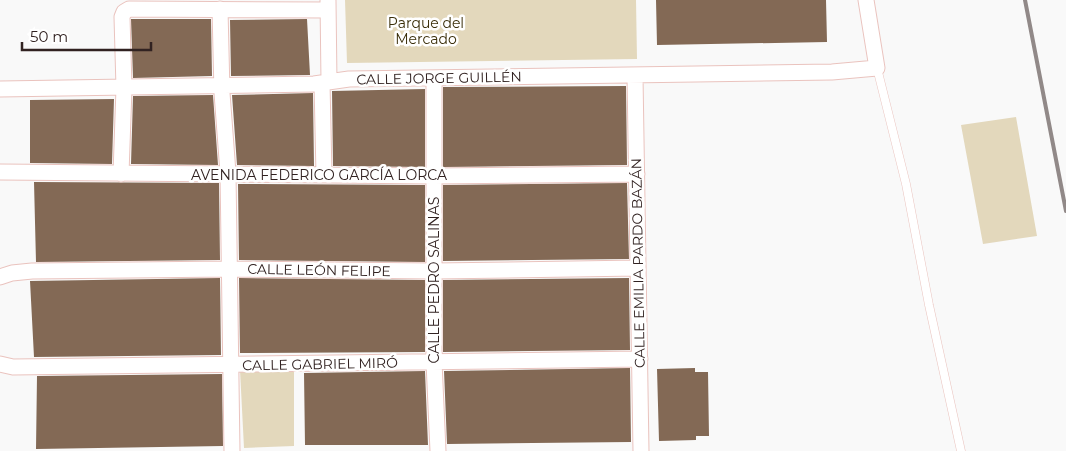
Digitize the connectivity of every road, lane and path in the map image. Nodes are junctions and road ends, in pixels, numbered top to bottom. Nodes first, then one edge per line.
1 (866, 0) edge
2 (263, 5) edge
3 (328, 5) edge
4 (220, 9) junction
5 (877, 68) junction
6 (635, 76) junction
7 (434, 78) junction
8 (326, 82) junction
9 (223, 85) junction
10 (124, 88) junction
11 (0, 89) edge
12 (0, 172) edge
13 (228, 173) junction
14 (121, 174) junction
15 (638, 174) junction
16 (324, 175) junction
17 (434, 176) junction
18 (638, 268) junction
19 (229, 269) junction
20 (434, 271) junction
21 (0, 277) edge
22 (640, 359) junction
23 (434, 362) junction
24 (0, 364) edge
25 (230, 364) junction
26 (232, 451) edge
27 (438, 451) edge
28 (641, 451) edge
29 (961, 451) edge

1 - 5 street
2 - 3 street
2 - 4 street
3 - 8 street
4 - 9 street
4 - 10 street
5 - 6 street, CALLE JORGE GUILLÉN
5 - 29 lane
6 - 7 street, CALLE JORGE GUILLÉN
6 - 15 street, CALLE EMILIA PARDO BAZÁN
7 - 8 street, CALLE JORGE GUILLÉN
7 - 17 street, CALLE PEDRO SALINAS
8 - 9 street, CALLE JORGE GUILLÉN
8 - 16 street
9 - 10 street, CALLE JORGE GUILLÉN
9 - 13 street
10 - 11 street, CALLE JORGE GUILLÉN
10 - 14 street
12 - 14 street, AVENIDA FEDERICO GARCÍA LORCA
13 - 14 street, AVENIDA FEDERICO GARCÍA LORCA
13 - 16 street, AVENIDA FEDERICO GARCÍA LORCA
13 - 19 street
15 - 17 street, AVENIDA FEDERICO GARCÍA LORCA
15 - 18 street, CALLE EMILIA PARDO BAZÁN
16 - 17 street, AVENIDA FEDERICO GARCÍA LORCA
17 - 20 street, CALLE PEDRO SALINAS
18 - 20 street, CALLE LEÓN FELIPE
18 - 22 street, CALLE EMILIA PARDO BAZÁN
19 - 20 street, CALLE LEÓN FELIPE
19 - 21 street, CALLE LEÓN FELIPE
19 - 25 street
20 - 23 street, CALLE PEDRO SALINAS
22 - 23 street, CALLE GABRIEL MIRÓ
22 - 28 street, CALLE EMILIA PARDO BAZÁN
23 - 25 street, CALLE GABRIEL MIRÓ
23 - 27 street, CALLE PEDRO SALINAS
24 - 25 street, CALLE GABRIEL MIRÓ
25 - 26 street

